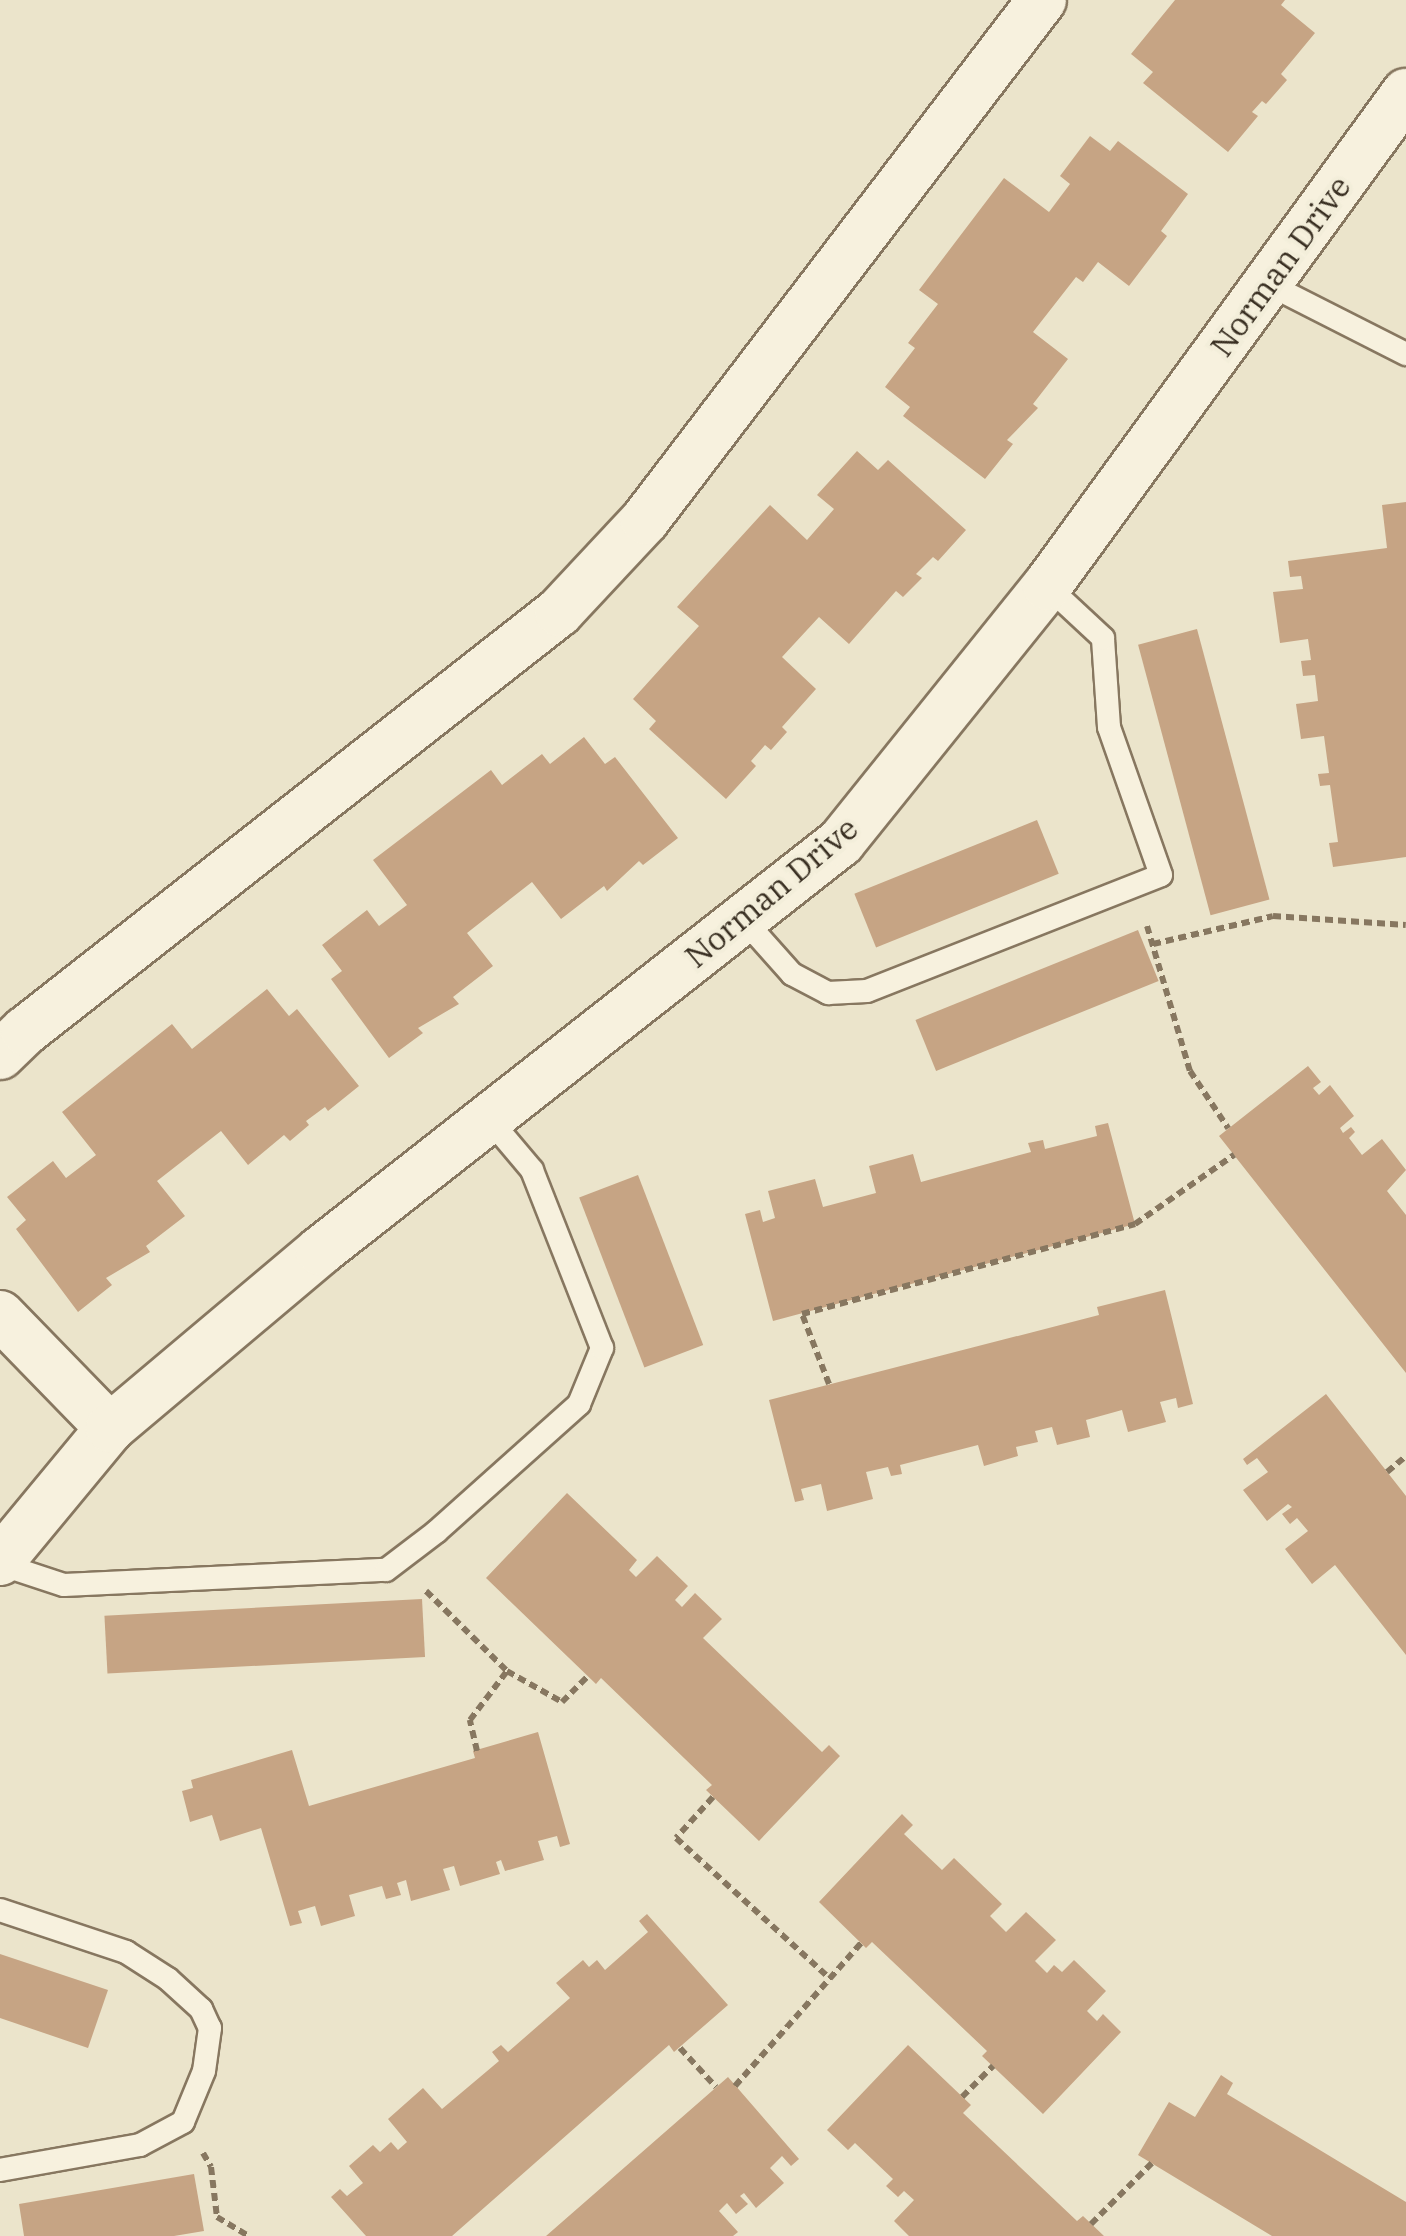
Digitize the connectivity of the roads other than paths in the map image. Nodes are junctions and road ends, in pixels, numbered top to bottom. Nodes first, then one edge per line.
1 (1042, 0) edge
2 (1406, 94) edge
3 (1268, 284) junction
4 (1406, 354) edge
5 (1048, 586) junction
6 (743, 918) junction
7 (0, 1055) edge
8 (488, 1118) junction
9 (0, 1315) edge
10 (110, 1428) junction
11 (0, 1563) edge
12 (0, 1910) edge
13 (0, 2170) edge

1 - 7 street
2 - 3 street, Norman Drive
3 - 4 lane
3 - 5 street, Norman Drive
5 - 6 street, Norman Drive
5 - 6 lane
6 - 8 street, Norman Drive
8 - 10 street, Norman Drive
8 - 11 lane
9 - 10 street
10 - 11 street, Norman Drive
12 - 13 lane

